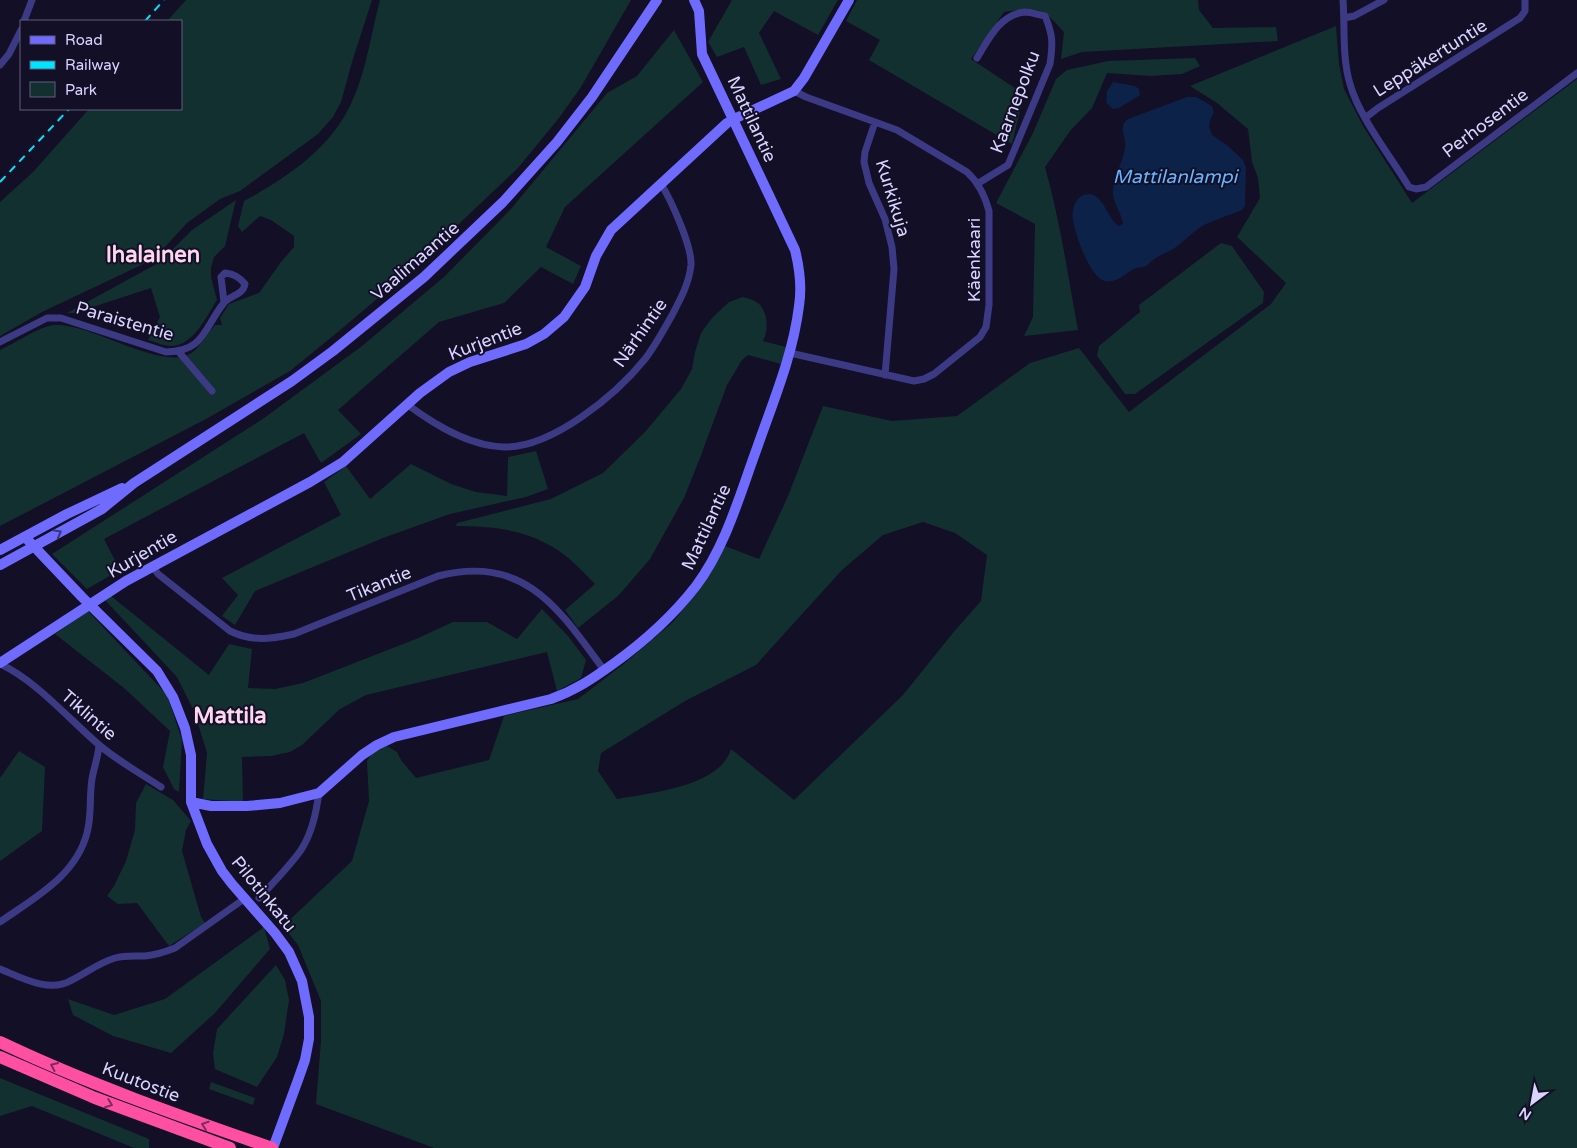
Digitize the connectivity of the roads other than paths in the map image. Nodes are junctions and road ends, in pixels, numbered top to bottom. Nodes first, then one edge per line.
1 (32, 0) edge
2 (657, 0) edge
3 (694, 0) edge
4 (849, 0) edge
5 (1343, 0) edge
6 (1384, 0) edge
7 (1524, 0) edge
8 (1344, 18) junction
9 (24, 20) edge
10 (20, 32) edge
11 (977, 58) dead end
12 (0, 65) edge
13 (1577, 73) edge
14 (794, 91) junction
15 (1366, 118) junction
16 (734, 119) junction
17 (875, 122) junction
18 (661, 184) junction
19 (977, 184) junction
20 (224, 302) dead end
21 (0, 342) edge
22 (178, 352) junction
23 (790, 353) junction
24 (885, 375) junction
25 (212, 391) dead end
26 (408, 404) junction
27 (134, 483) junction
28 (25, 537) junction
29 (34, 546) junction
30 (0, 550) edge
31 (0, 565) edge
32 (152, 566) junction
33 (89, 604) junction
34 (0, 664) edge
35 (604, 670) junction
36 (99, 745) junction
37 (160, 787) dead end
38 (319, 793) junction
39 (191, 802) junction
40 (260, 898) dead end
41 (244, 899) junction
42 (0, 922) edge
43 (0, 969) edge
44 (2, 1042) edge
45 (0, 1057) edge
46 (230, 1148) edge
47 (273, 1148) edge

1 - 9 street
2 - 27 street, Vaalimaantie
3 - 16 street, Mattilantie
4 - 14 street
5 - 8 street
6 - 8 street
7 - 15 street, Leppäkertuntie
8 - 15 street
10 - 12 street
11 - 19 street, Kaarnepolku
13 - 15 street, Perhosentie
14 - 16 street, Kurjentie
14 - 17 street, Käenkaari
16 - 18 street, Kurjentie
16 - 23 street, Mattilantie
17 - 19 street, Käenkaari
17 - 24 street, Kurkikuja
18 - 26 street, Kurjentie
18 - 26 street, Närhintie
19 - 24 street, Käenkaari
20 - 22 street, Paraistentie
21 - 22 street, Paraistentie
22 - 25 street
23 - 24 street, Käenkaari
23 - 35 street, Mattilantie
26 - 32 street, Kurjentie
27 - 28 street, Vaalimaantie
29 -> 27 street, Vaalimaantie
28 - 29 street, Pilotinkatu
28 - 30 street, Vaalimaantie
29 - 31 street, Vaalimaantie
29 - 33 street, Pilotinkatu
32 - 33 street, Kurjentie
32 - 35 street, Tikantie
33 - 34 street, Kurjentie
33 - 39 street, Pilotinkatu
34 - 36 street, Tiklintie
35 - 38 street, Mattilantie
36 - 37 street, Tiklintie
36 - 42 street
38 - 39 street, Mattilantie
38 - 40 street
39 - 41 street, Pilotinkatu
41 - 43 street
41 - 47 street, Pilotinkatu
47 -> 44 highway, Kuutostie
45 -> 46 highway, Kuutostie

